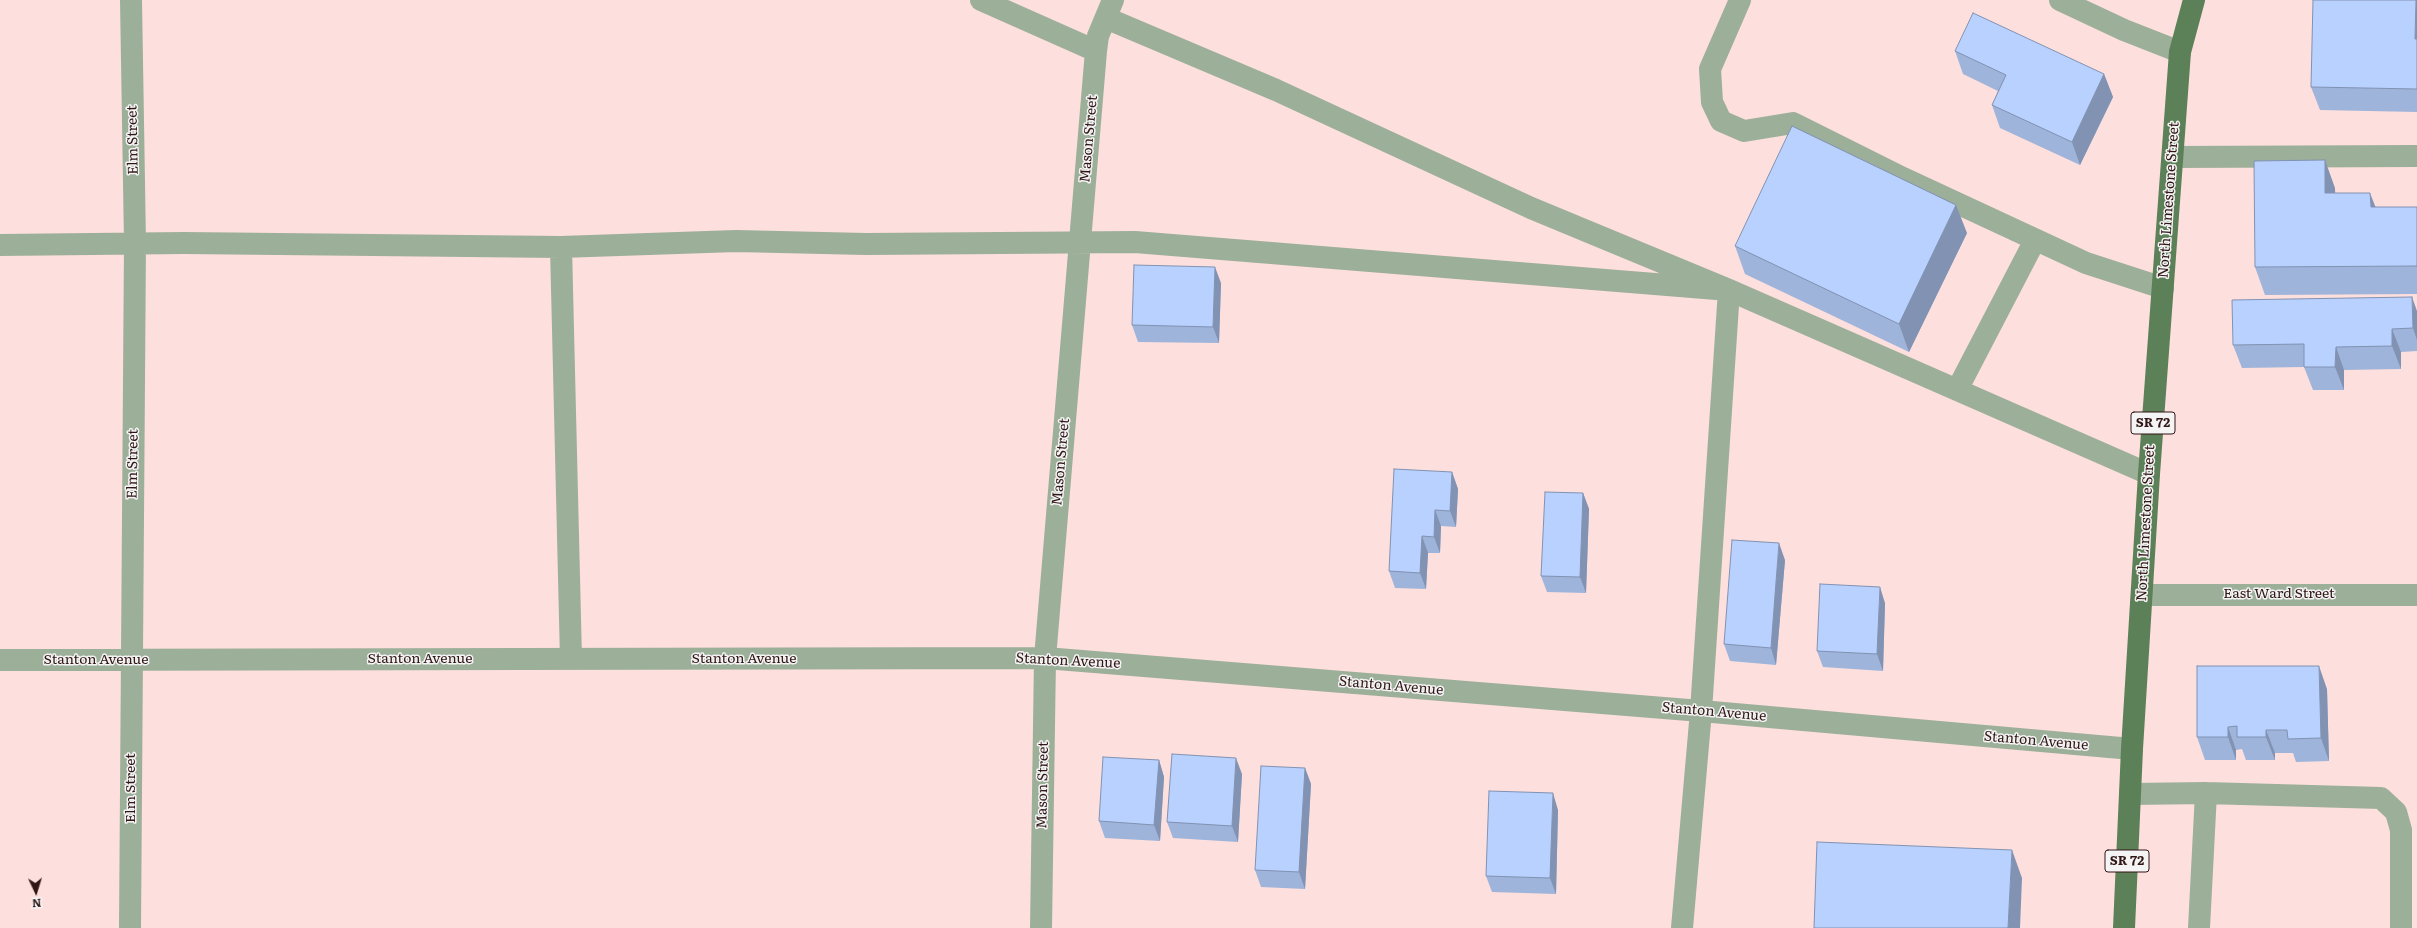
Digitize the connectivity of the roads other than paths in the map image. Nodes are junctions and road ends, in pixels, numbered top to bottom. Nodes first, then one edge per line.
1 (131, 0) edge
2 (981, 0) edge
3 (1740, 0) edge
4 (2060, 0) edge
5 (2179, 0) edge
6 (2194, 0) edge
7 (1110, 9) edge
8 (1096, 51) junction
9 (2180, 52) junction
10 (2417, 156) edge
11 (2173, 157) junction
12 (2035, 240) junction
13 (1079, 242) junction
14 (135, 243) junction
15 (0, 245) edge
16 (561, 247) junction
17 (2163, 288) junction
18 (1729, 290) junction
19 (1957, 390) junction
20 (2149, 474) junction
21 (2142, 595) junction
22 (2417, 595) edge
23 (1045, 658) junction
24 (571, 659) junction
25 (0, 660) edge
26 (131, 660) junction
27 (1701, 711) junction
28 (2132, 749) junction
29 (2206, 793) junction
30 (2130, 794) junction
31 (130, 928) edge
32 (1041, 928) edge
33 (1682, 928) edge
34 (2124, 928) edge
35 (2199, 928) edge
36 (2401, 928) edge

1 - 14 street, Elm Street
2 - 8 street
3 - 12 street
4 - 9 street
5 - 9 main road, SR 72
6 - 9 main road, North Limestone Street
7 - 8 street, Mason Street
7 - 18 street
8 - 13 street, Mason Street
9 - 11 main road, North Limestone Street / SR 72
10 - 11 street
11 - 17 main road, North Limestone Street / SR 72
12 - 17 street
12 - 19 street
13 - 16 street
13 - 18 street
13 - 23 street, Mason Street
14 - 15 street
14 - 16 street
14 - 26 street, Elm Street
16 - 24 street
17 - 20 main road, North Limestone Street / SR 72
18 - 19 street
18 - 27 street
19 - 20 street
20 - 21 main road, North Limestone Street / SR 72
21 - 22 street, East Ward Street
21 - 28 main road, North Limestone Street / SR 72
23 - 24 street, Stanton Avenue
23 - 27 street, Stanton Avenue
23 - 32 street, Mason Street
24 - 26 street, Stanton Avenue
25 - 26 street, Stanton Avenue
26 - 31 street, Elm Street
27 - 28 street, Stanton Avenue
27 - 33 street
28 - 30 main road, North Limestone Street / SR 72
29 - 30 street
29 - 35 street
29 - 36 street
30 - 34 main road, North Limestone Street / SR 72

